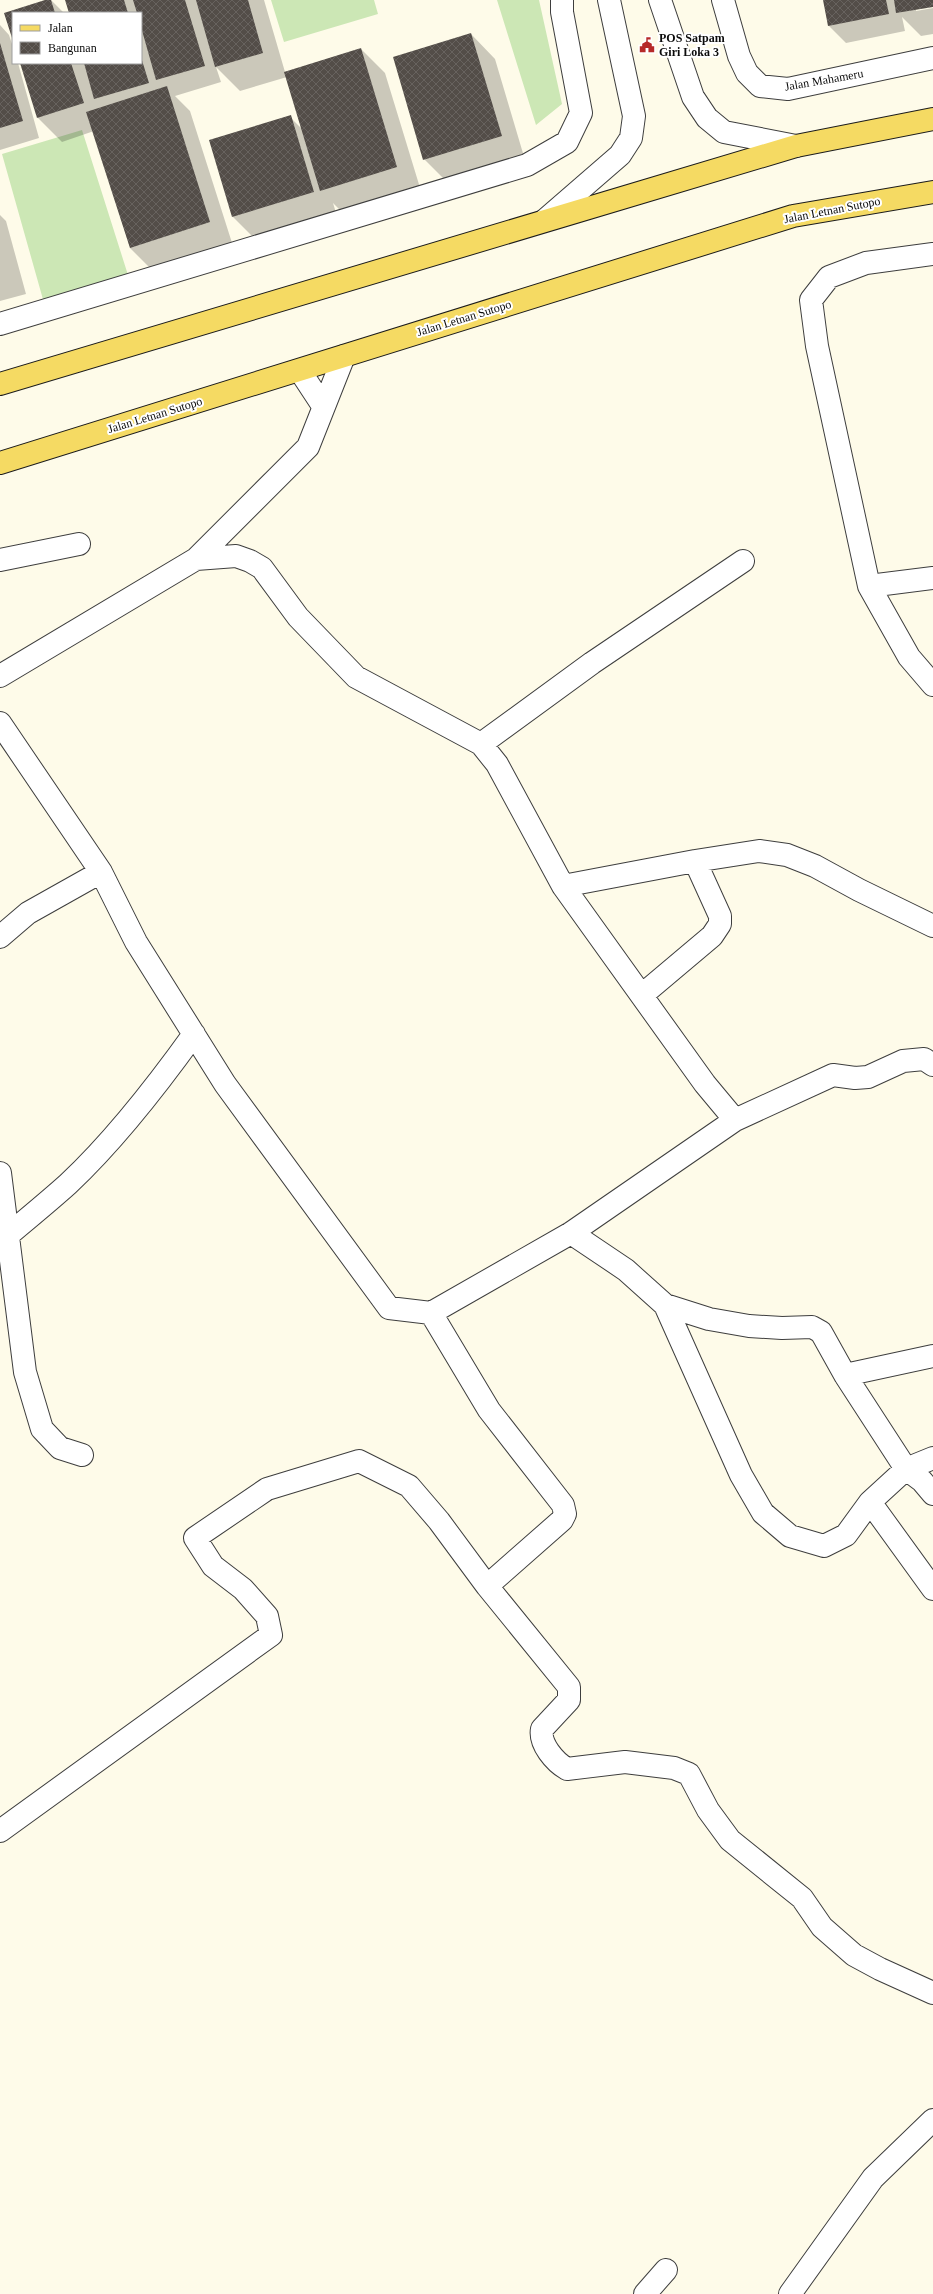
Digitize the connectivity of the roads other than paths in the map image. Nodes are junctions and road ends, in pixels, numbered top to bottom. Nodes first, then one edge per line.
1 (562, 0) edge
2 (609, 0) edge
3 (660, 0) edge
4 (723, 0) edge
5 (933, 58) edge
6 (933, 119) edge
7 (796, 146) junction
8 (933, 192) edge
9 (545, 220) junction
10 (933, 254) edge
11 (0, 324) edge
12 (344, 356) junction
13 (300, 371) junction
14 (0, 384) edge
15 (323, 406) junction
16 (0, 463) edge
17 (79, 544) dead end
18 (196, 559) junction
19 (0, 560) edge
20 (743, 561) dead end
21 (933, 578) edge
22 (869, 586) junction
23 (0, 676) edge
24 (933, 685) edge
25 (0, 723) edge
26 (481, 744) junction
27 (695, 861) junction
28 (101, 872) junction
29 (563, 886) junction
30 (933, 926) edge
31 (0, 937) edge
32 (642, 995) junction
33 (194, 1034) junction
34 (933, 1065) edge
35 (735, 1120) junction
36 (0, 1173) edge
37 (572, 1233) junction
38 (7, 1236) junction
39 (665, 1305) junction
40 (431, 1313) junction
41 (933, 1356) edge
42 (845, 1375) junction
43 (82, 1455) dead end
44 (933, 1458) edge
45 (906, 1469) junction
46 (933, 1494) edge
47 (870, 1502) junction
48 (487, 1586) junction
49 (933, 1589) edge
50 (0, 1831) edge
51 (933, 1993) edge
52 (933, 2120) edge
53 (666, 2270) dead end
54 (645, 2294) edge
55 (790, 2294) edge

1 - 11 street
2 - 9 street
3 - 7 street
4 - 5 street, Jalan Mahameru
6 - 7 main road
7 - 9 main road
8 - 12 main road, Jalan Letnan Sutopo
9 - 14 main road
10 - 22 street
12 - 13 main road, Jalan Letnan Sutopo
12 - 15 street
13 - 15 street
13 - 16 main road, Jalan Letnan Sutopo
15 - 18 street
17 - 19 street
18 - 23 street
18 - 26 street
20 - 26 street
21 - 22 street
22 - 24 street
25 - 28 street
26 - 29 street
27 - 29 street
27 - 30 street
27 - 32 street
28 - 31 street
28 - 33 street
29 - 32 street
32 - 35 street
33 - 38 street
33 - 40 street
34 - 35 street
35 - 37 street
36 - 38 street
37 - 39 street
37 - 40 street
38 - 43 street
39 - 42 street
39 - 47 street
40 - 48 street
41 - 42 street
42 - 45 street
44 - 45 street
45 - 46 street
45 - 47 street
47 - 49 street
48 - 50 street
48 - 51 street
52 - 55 street
53 - 54 street

